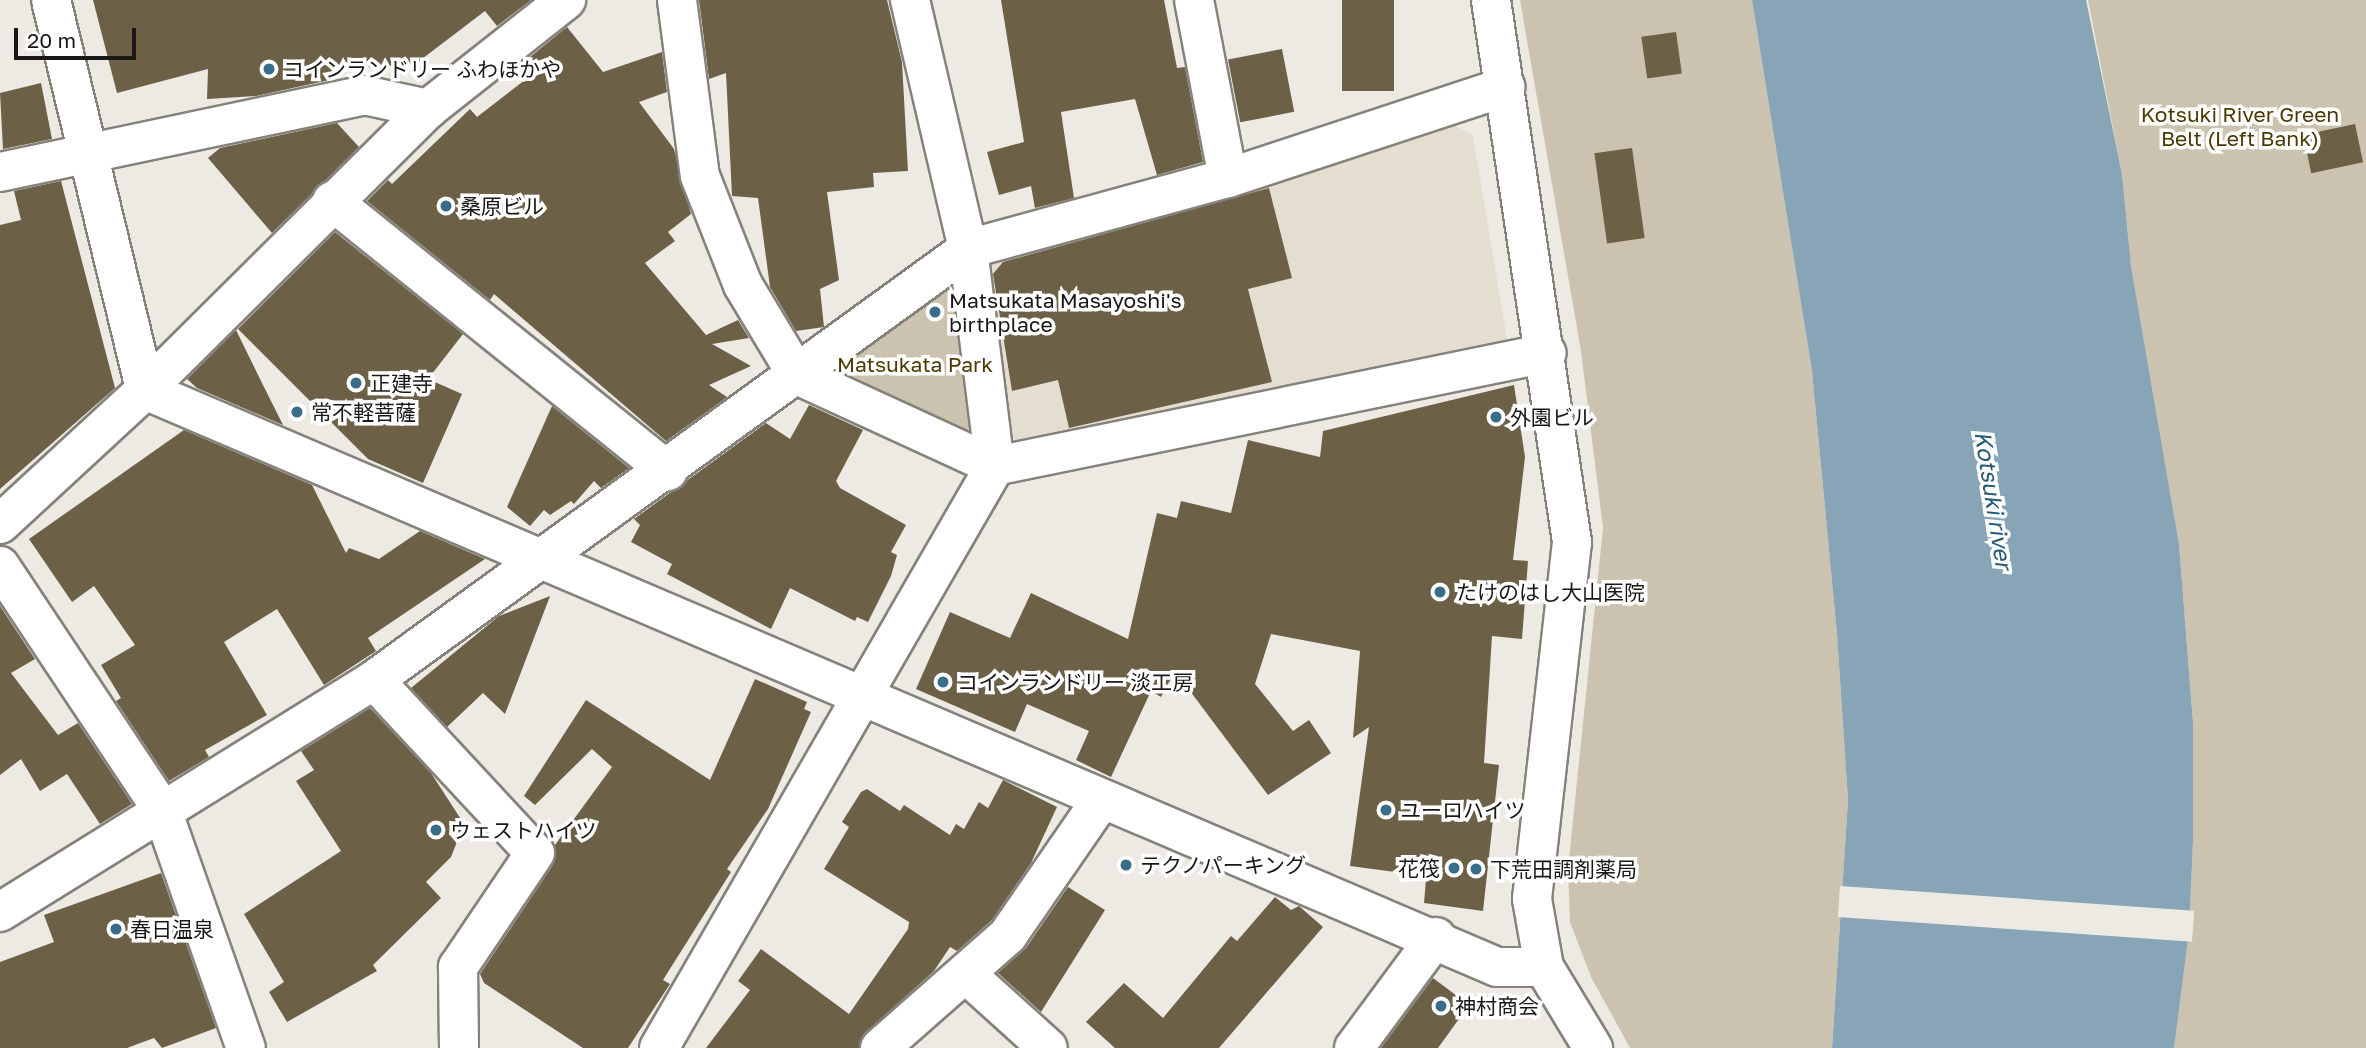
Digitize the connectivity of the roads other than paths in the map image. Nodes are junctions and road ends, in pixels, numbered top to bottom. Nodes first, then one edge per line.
1 (51, 0) edge
2 (566, 0) edge
3 (677, 0) edge
4 (910, 0) edge
5 (1194, 0) edge
6 (1491, 0) edge
7 (1506, 87) junction
8 (428, 109) junction
9 (88, 150) junction
10 (0, 172) edge
11 (1228, 177) junction
12 (332, 201) junction
13 (968, 249) junction
14 (1547, 353) junction
15 (797, 375) junction
16 (145, 390) junction
17 (995, 466) junction
18 (668, 471) junction
19 (0, 524) edge
20 (548, 559) junction
21 (0, 566) edge
22 (374, 680) junction
23 (862, 694) junction
24 (1101, 800) junction
25 (162, 810) junction
26 (0, 912) edge
27 (1436, 937) junction
28 (1544, 967) junction
29 (967, 974) junction
30 (246, 1048) edge
31 (459, 1048) edge
32 (659, 1048) edge
33 (880, 1048) edge
34 (1048, 1048) edge
35 (1354, 1048) edge
36 (1593, 1048) edge

1 - 9 street
2 - 8 street
3 - 15 street
4 - 13 street
5 - 11 street
6 - 7 street
7 - 11 street
7 - 14 street
8 - 9 street
8 - 12 street
9 - 10 street
9 - 16 street
11 - 13 street
12 - 16 street
12 - 18 street
13 - 15 street
13 - 17 street
14 - 17 street
14 - 28 street
15 - 17 street
15 - 18 street
16 - 19 street
16 - 20 street
17 - 23 street
18 - 20 street
20 - 22 street
20 - 23 street
21 - 25 street
22 - 25 street
22 - 31 street
23 - 24 street
23 - 32 street
24 - 27 street
24 - 29 street
25 - 26 street
25 - 30 street
27 - 28 street
27 - 35 street
28 - 36 street
29 - 33 street
29 - 34 street

